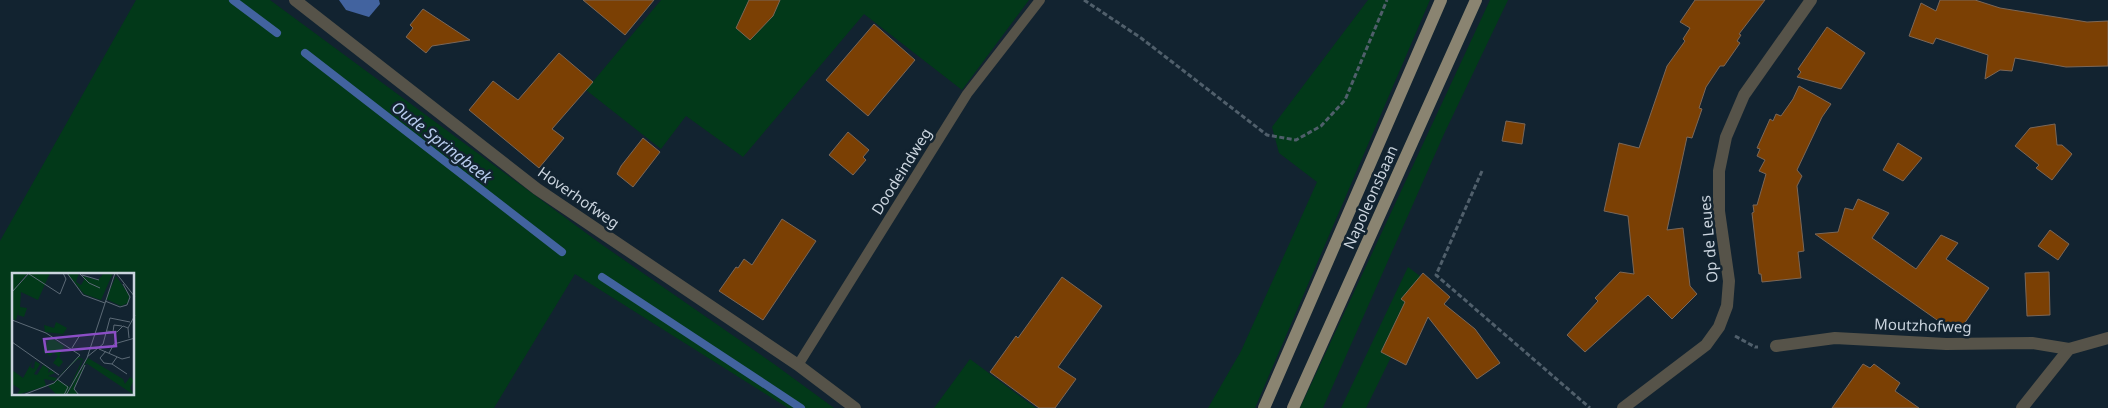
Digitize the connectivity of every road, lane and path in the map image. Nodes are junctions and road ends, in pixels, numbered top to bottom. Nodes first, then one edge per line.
1 (295, 0) edge
2 (1040, 0) edge
3 (1084, 0) edge
4 (1387, 0) edge
5 (1441, 0) edge
6 (1476, 0) edge
7 (1811, 0) edge
8 (1482, 171) dead end
9 (1719, 327) junction
10 (2108, 338) edge
11 (1776, 346) joint
12 (2069, 349) junction
13 (798, 365) junction
14 (855, 408) edge
15 (1264, 408) edge
16 (1293, 408) edge
17 (1590, 408) edge
18 (1623, 408) edge
19 (2022, 408) edge

1 - 13 street, Hoverhofweg
2 - 13 lane, Doodeindweg
3 - 4 path
5 - 15 main road, Napoleonsbaan
6 - 16 main road, Napoleonsbaan
7 - 9 street, Op de Leues
8 - 17 path
9 - 11 path
9 - 18 street, Op de Leues
10 - 12 street, Moutzhofweg
11 - 12 street, Moutzhofweg
12 - 19 street
13 - 14 street, Hoverhofweg

